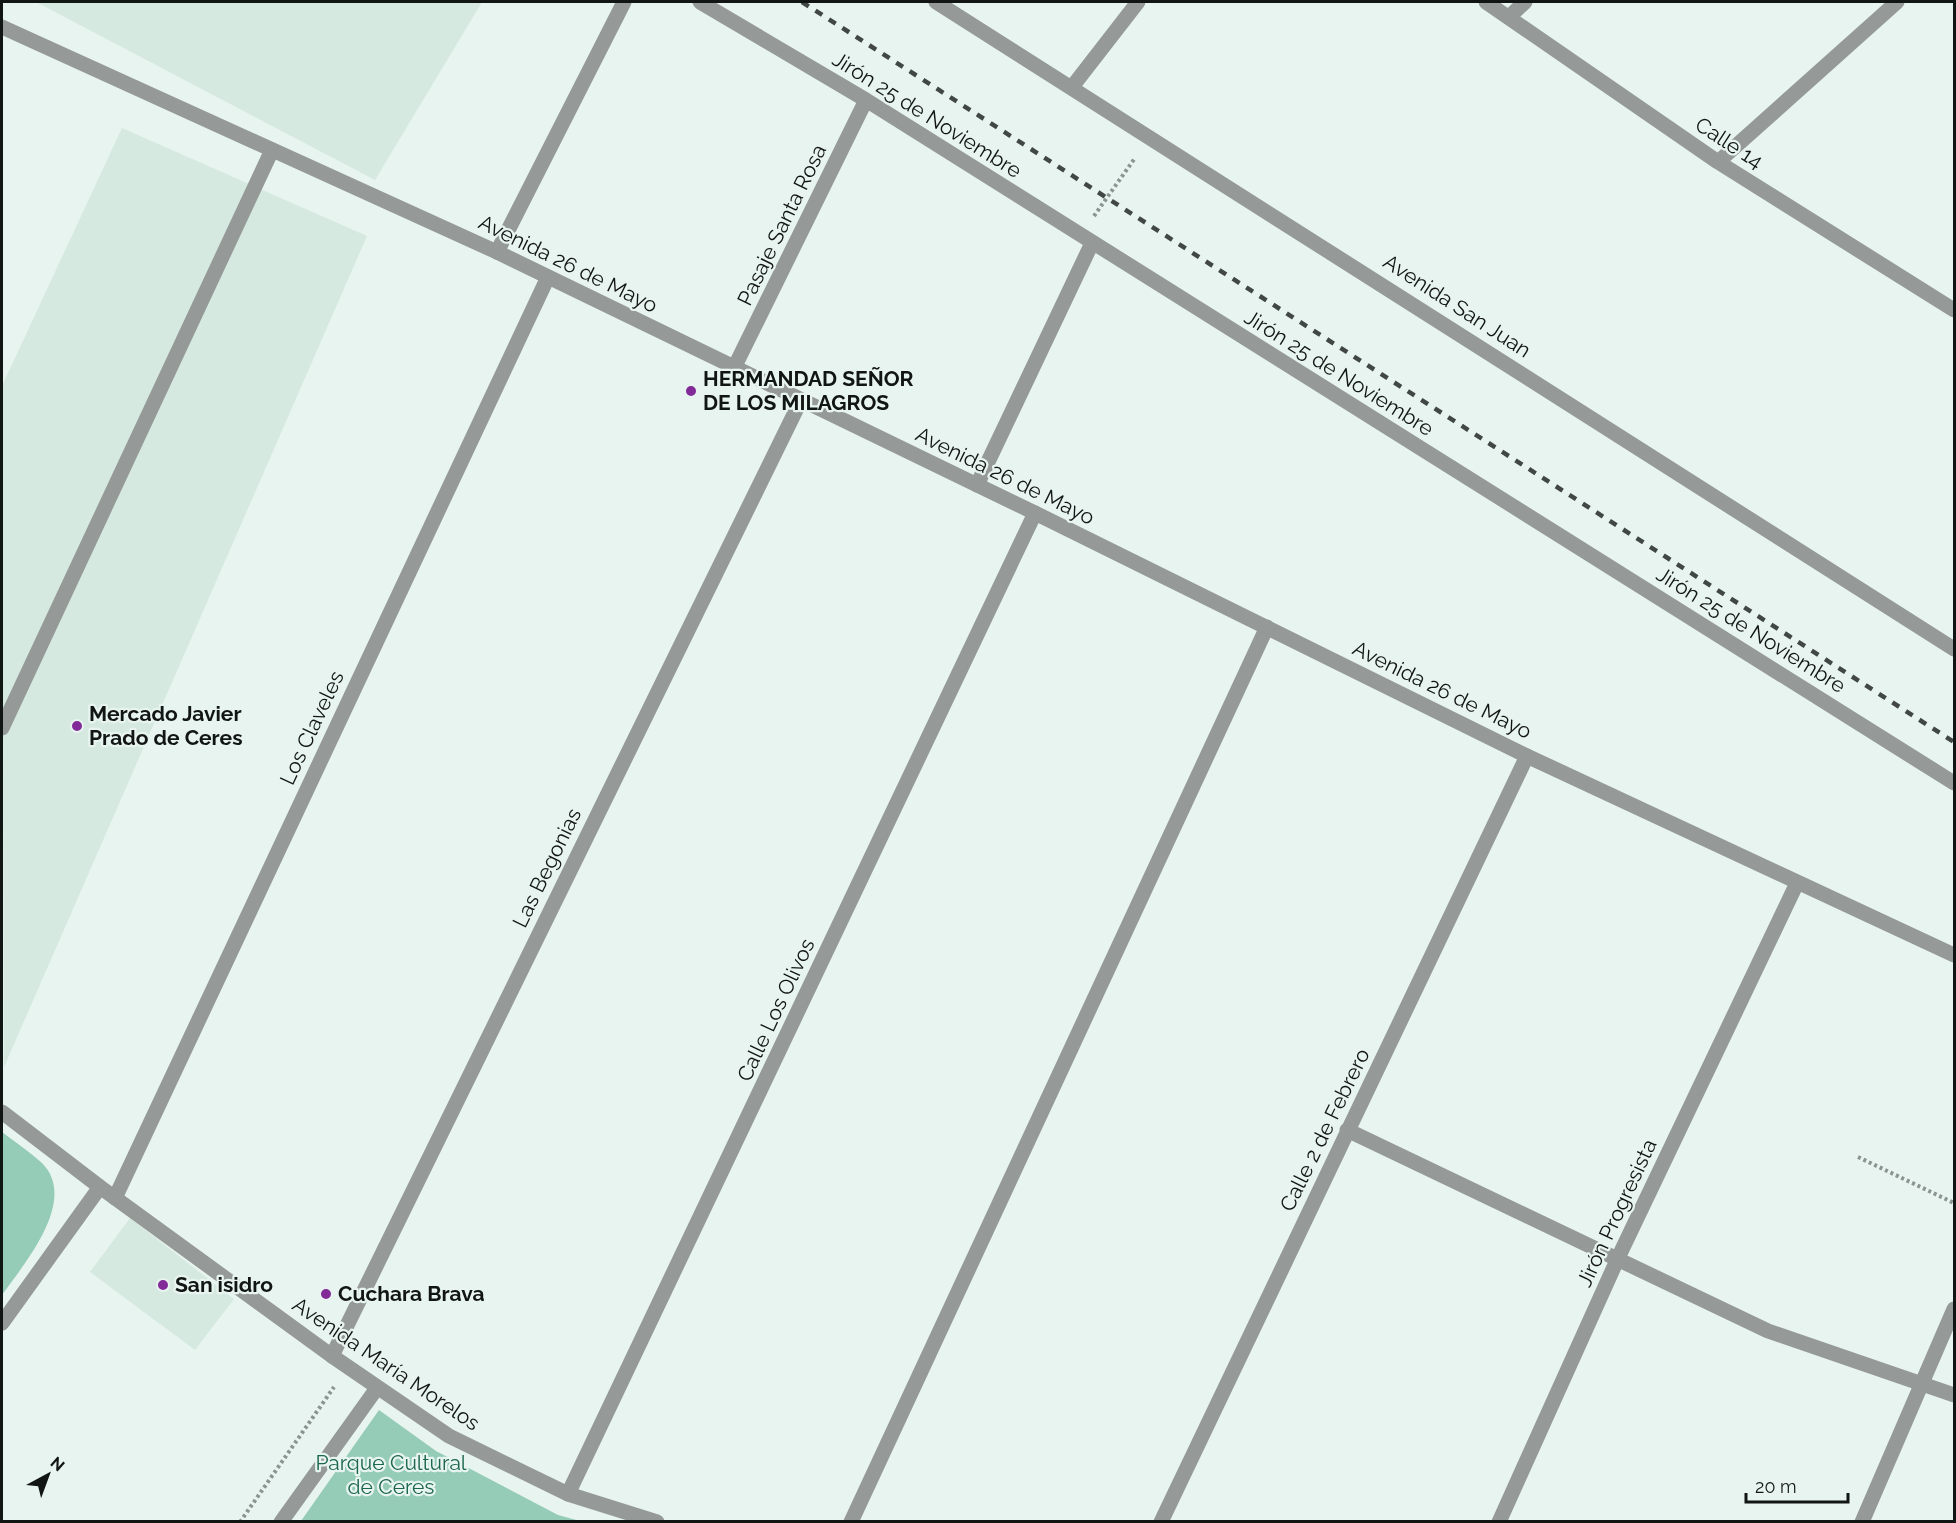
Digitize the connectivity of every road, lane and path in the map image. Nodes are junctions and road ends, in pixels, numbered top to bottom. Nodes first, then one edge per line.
1 (624, 2) edge
2 (700, 2) edge
3 (936, 2) edge
4 (1138, 2) edge
5 (1486, 2) edge
6 (1525, 2) edge
7 (1897, 2) edge
8 (1509, 17) junction
9 (3, 31) edge
10 (1072, 87) junction
11 (867, 100) junction
12 (1151, 136) junction
13 (272, 150) junction
14 (1718, 162) junction
15 (1086, 239) junction
16 (497, 252) junction
17 (548, 277) junction
18 (1954, 310) edge
19 (734, 368) junction
20 (801, 400) junction
21 (977, 485) junction
22 (1035, 513) junction
23 (1266, 627) junction
24 (1954, 649) edge
25 (2, 728) edge
26 (1527, 756) junction
27 (1954, 783) edge
28 (1797, 883) junction
29 (1954, 955) edge
30 (2, 1112) edge
31 (1347, 1130) junction
32 (1858, 1157) dead end
33 (100, 1187) junction
34 (115, 1198) junction
35 (1954, 1203) edge
36 (1618, 1258) junction
37 (1954, 1309) edge
38 (2, 1323) edge
39 (332, 1356) junction
40 (348, 1367) junction
41 (1920, 1385) junction
42 (377, 1388) junction
43 (1954, 1395) edge
44 (568, 1494) junction
45 (240, 1521) edge
46 (281, 1521) edge
47 (657, 1521) edge
48 (851, 1521) edge
49 (1161, 1521) edge
50 (1499, 1521) edge
51 (1862, 1521) edge

1 - 16 street
2 - 11 street, Jirón 25 de Noviembre
3 - 10 street, Avenida San Juan
4 - 10 street
5 - 8 street, Calle 14
6 - 8 street
7 - 14 street
8 - 14 street, Calle 14
9 - 13 street, Avenida 26 de Mayo
10 - 12 street, Avenida San Juan
11 - 15 street, Jirón 25 de Noviembre
11 - 19 street, Pasaje Santa Rosa
12 - 15 path
12 - 24 street, Avenida San Juan
13 - 16 street, Avenida 26 de Mayo
13 - 25 street
14 - 18 street, Calle 14
15 - 21 street
15 - 27 street, Jirón 25 de Noviembre
16 - 17 street, Avenida 26 de Mayo
17 - 19 street, Avenida 26 de Mayo
17 - 34 street, Los Claveles
19 - 20 street, Avenida 26 de Mayo
20 - 21 street, Avenida 26 de Mayo
20 - 39 street, Las Begonias
21 - 22 street, Avenida 26 de Mayo
22 - 23 street, Avenida 26 de Mayo
22 - 44 street, Calle Los Olivos
23 - 26 street, Avenida 26 de Mayo
23 - 48 street
26 - 28 street, Avenida 26 de Mayo
26 - 31 street, Calle 2 de Febrero
28 - 29 street, Avenida 26 de Mayo
28 - 36 street, Jirón Progresista
30 - 33 street, Avenida María Morelos
31 - 36 street
31 - 49 street, Calle 2 de Febrero
32 - 35 path
33 - 34 street, Avenida María Morelos
33 - 38 street
34 - 39 street, Avenida María Morelos
36 - 41 street
36 - 50 street, Jirón Progresista
37 - 41 street
39 - 40 street, Avenida María Morelos
40 - 42 street, Avenida María Morelos
40 - 45 path
41 - 43 street
41 - 51 street
42 - 44 street, Avenida María Morelos
42 - 46 street
44 - 47 street, Avenida María Morelos

